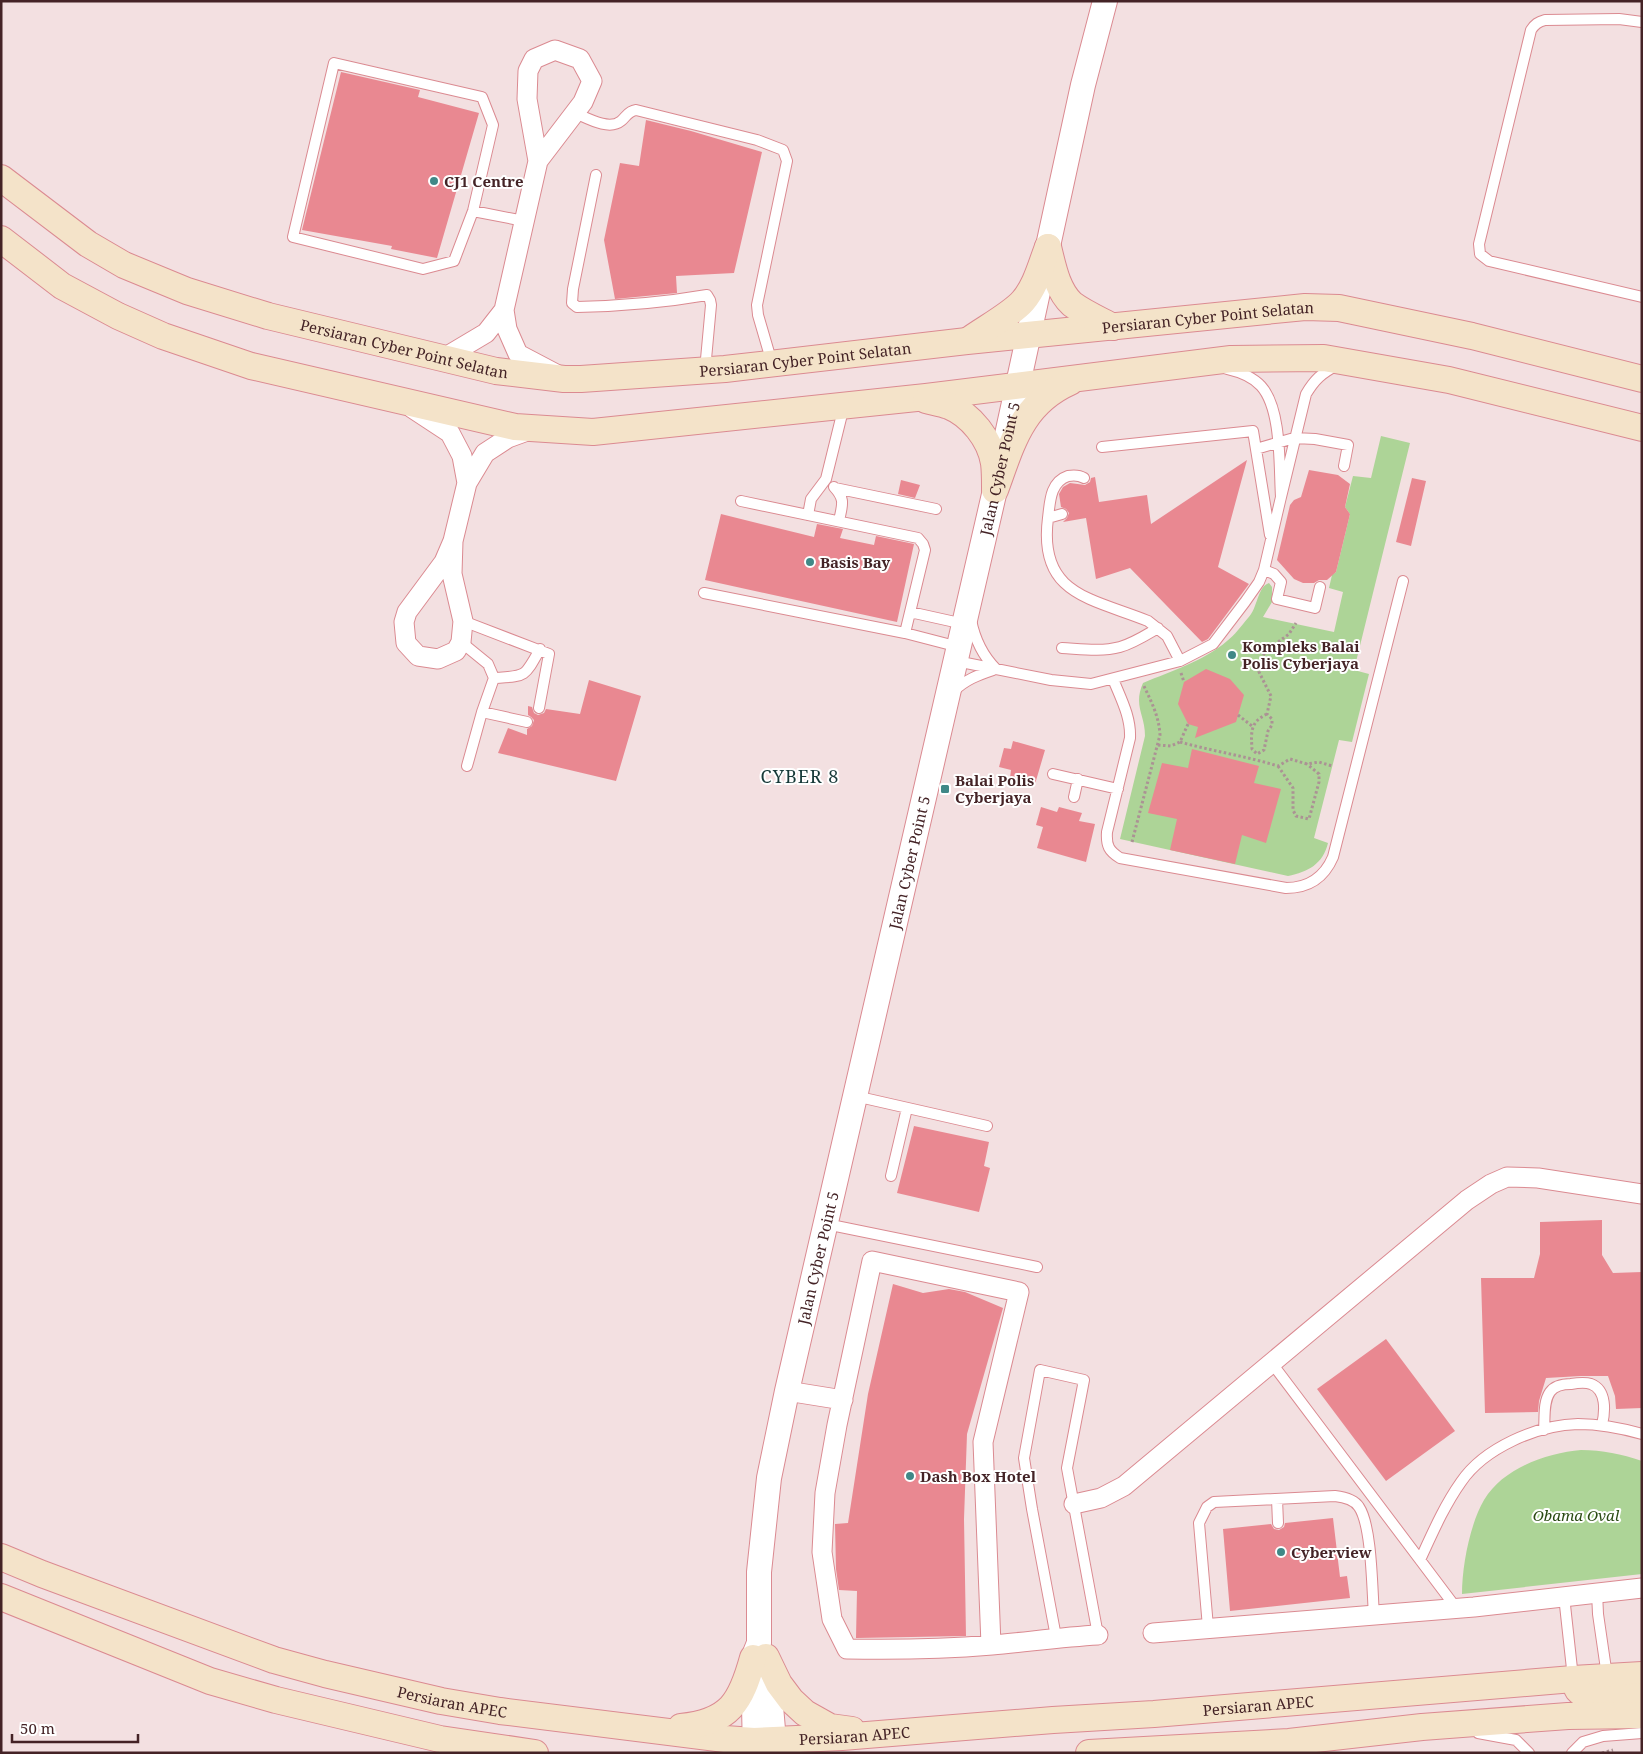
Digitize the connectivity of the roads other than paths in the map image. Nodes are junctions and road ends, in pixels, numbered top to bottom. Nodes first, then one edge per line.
1 (1097, 1) edge
2 (1105, 1) edge
3 (1642, 22) edge
4 (1083, 85) junction
5 (575, 113) junction
6 (538, 162) junction
7 (596, 175) dead end
8 (1, 178) edge
9 (473, 210) junction
10 (524, 221) junction
11 (1, 239) edge
12 (1048, 247) junction
13 (1642, 297) edge
14 (504, 310) junction
15 (1113, 327) junction
16 (1029, 335) junction
17 (967, 341) junction
18 (444, 358) junction
19 (1344, 361) junction
20 (1200, 363) junction
21 (772, 364) junction
22 (705, 371) junction
23 (1080, 377) junction
24 (564, 379) junction
25 (1642, 379) edge
26 (1018, 386) junction
27 (918, 398) junction
28 (404, 402) junction
29 (844, 405) junction
30 (1642, 428) edge
31 (533, 429) junction
32 (1294, 438) junction
33 (1278, 443) junction
34 (1102, 447) dead end
35 (1256, 449) junction
36 (1344, 466) dead end
37 (1084, 478) dead end
38 (826, 479) junction
39 (467, 483) junction
40 (835, 488) junction
41 (995, 490) junction
42 (1281, 497) junction
43 (741, 501) dead end
44 (936, 509) dead end
45 (1062, 514) dead end
46 (808, 515) junction
47 (1048, 518) junction
48 (838, 521) junction
49 (1270, 541) junction
50 (453, 542) junction
51 (1264, 570) junction
52 (1403, 581) dead end
53 (1320, 587) dead end
54 (704, 592) dead end
55 (910, 612) junction
56 (463, 621) junction
57 (1158, 628) junction
58 (905, 633) junction
59 (962, 634) junction
60 (461, 642) junction
61 (1062, 648) dead end
62 (540, 649) junction
63 (1180, 661) junction
64 (997, 669) junction
65 (494, 678) junction
66 (1113, 679) junction
67 (946, 702) junction
68 (539, 708) dead end
69 (482, 712) junction
70 (527, 722) dead end
71 (467, 766) dead end
72 (1053, 774) dead end
73 (1078, 779) junction
74 (1118, 788) junction
75 (1074, 797) dead end
76 (855, 1096) junction
77 (907, 1108) junction
78 (987, 1126) dead end
79 (891, 1176) dead end
80 (1642, 1194) edge
81 (826, 1224) junction
82 (1037, 1267) dead end
83 (1271, 1362) junction
84 (787, 1391) junction
85 (843, 1400) junction
86 (1602, 1426) junction
87 (1544, 1430) junction
88 (1642, 1434) edge
89 (1278, 1499) junction
90 (1074, 1504) junction
91 (1278, 1523) dead end
92 (1, 1557) edge
93 (1420, 1560) junction
94 (1642, 1588) edge
95 (1597, 1592) junction
96 (1564, 1596) junction
97 (1, 1597) edge
98 (1457, 1609) junction
99 (1374, 1615) junction
100 (1208, 1627) junction
101 (1153, 1633) dead end
102 (1098, 1635) joint
103 (1056, 1637) junction
104 (991, 1645) junction
105 (759, 1653) junction
106 (1642, 1676) edge
107 (1607, 1677) junction
108 (1573, 1679) junction
109 (1642, 1696) edge
110 (1642, 1715) edge
111 (1422, 1727) junction
112 (651, 1730) junction
113 (875, 1733) junction
114 (1642, 1733) edge
115 (764, 1747) edge
116 (535, 1753) edge
117 (1089, 1753) edge
118 (1529, 1753) edge
119 (1572, 1753) edge

1 - 4 street, Jalan Cyber Point 5
2 - 4 street, Jalan Cyber Point 5
3 - 13 lane
4 - 12 street, Jalan Cyber Point 5
5 - 6 street
5 - 6 street
5 - 21 lane
6 - 10 street
7 - 22 lane
8 - 18 main road, Persiaran Cyber Point Selatan
9 - 9 lane
9 - 10 lane
10 - 14 street
11 - 28 main road
12 - 15 main road
12 - 16 street, Jalan Cyber Point 5
12 - 17 main road
14 - 18 street
14 - 24 street
15 - 16 main road, Persiaran Cyber Point Selatan
15 - 25 main road, Persiaran Cyber Point Selatan
16 - 17 main road, Persiaran Cyber Point Selatan
16 - 26 street, Jalan Cyber Point 5
17 - 21 main road, Persiaran Cyber Point Selatan
18 - 24 main road, Persiaran Cyber Point Selatan
19 - 20 main road
19 - 30 main road
19 - 32 lane
20 - 23 main road
20 - 33 lane
21 - 22 main road, Persiaran Cyber Point Selatan
22 - 24 main road, Persiaran Cyber Point Selatan
23 - 26 main road
23 - 41 main road
26 - 27 main road
26 - 41 street, Jalan Cyber Point 5
27 - 29 main road
27 - 41 main road
28 - 31 main road
28 - 39 street
29 - 31 main road
29 - 38 lane
31 - 39 street
32 - 33 lane
32 - 36 lane
32 - 42 lane
33 - 35 lane
33 - 42 lane
34 - 35 lane
35 - 49 lane
37 - 47 lane
38 - 40 lane
38 - 46 lane
39 - 50 street
40 - 44 lane
40 - 48 lane
41 - 59 street, Jalan Cyber Point 5
42 - 49 lane
43 - 46 lane
45 - 47 lane
46 - 48 lane
47 - 57 lane
48 - 55 lane
49 - 51 lane
50 - 56 street
50 - 60 street
51 - 53 lane
51 - 63 lane
52 - 74 lane
54 - 58 lane
55 - 58 lane
55 - 59 lane
56 - 60 street
56 - 62 lane
57 - 61 lane
57 - 63 lane
58 - 59 lane
59 - 64 lane
59 - 64 lane
59 - 67 street, Jalan Cyber Point 5
60 - 65 lane
62 - 65 lane
62 - 68 lane
63 - 66 lane
64 - 66 lane
64 - 67 lane
65 - 69 lane
66 - 74 lane
67 - 76 street, Jalan Cyber Point 5
69 - 70 lane
69 - 71 lane
72 - 73 lane
73 - 74 lane
73 - 75 lane
76 - 77 lane
76 - 81 street, Jalan Cyber Point 5
77 - 78 lane
77 - 79 lane
80 - 83 street
81 - 82 lane
81 - 84 street, Jalan Cyber Point 5
83 - 90 street
83 - 93 lane
84 - 85 street
84 - 105 street, Jalan Cyber Point 5
85 - 104 street
85 - 104 street
86 - 87 lane
86 - 87 lane
86 - 88 lane
87 - 93 lane
89 - 91 lane
89 - 99 lane
89 - 100 lane
90 - 102 lane
90 - 103 lane
92 - 112 main road, Persiaran APEC
93 - 98 lane
94 - 95 street
95 - 96 street
95 - 107 lane
96 - 98 street
96 - 108 lane
97 - 116 main road
98 - 99 street
99 - 100 street
100 - 101 street
102 - 103 street
103 - 104 street
105 - 112 main road
105 - 113 main road
105 - 115 street, Jalan Cyber Point 5
106 - 107 main road, Persiaran APEC
107 - 108 main road, Persiaran APEC
108 - 109 main road
108 - 113 main road, Persiaran APEC
110 - 111 main road
111 - 117 main road
111 - 118 lane
112 - 115 main road, Persiaran APEC
113 - 115 main road, Persiaran APEC
114 - 119 lane

